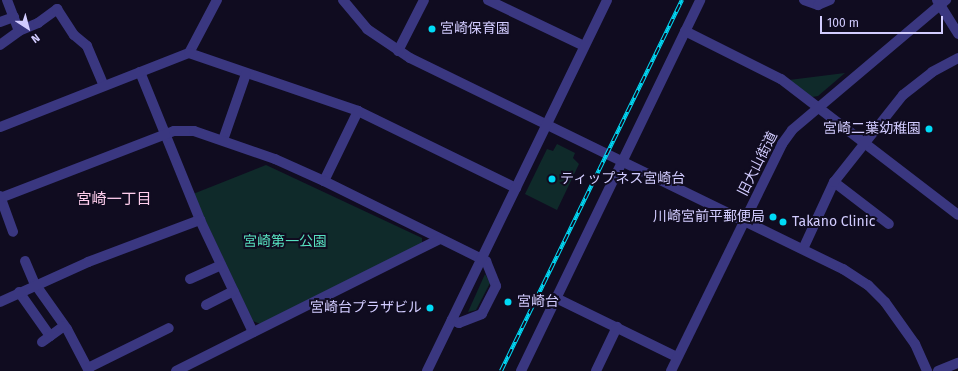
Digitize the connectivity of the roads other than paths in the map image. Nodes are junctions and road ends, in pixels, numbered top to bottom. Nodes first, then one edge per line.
1 (7, 0) edge
2 (217, 0) edge
3 (342, 0) edge
4 (424, 0) edge
5 (488, 0) edge
6 (607, 0) edge
7 (700, 0) edge
8 (804, 0) edge
9 (830, 0) edge
10 (941, 2) edge
11 (14, 17) junction
12 (0, 22) edge
13 (19, 31) junction
14 (686, 32) junction
15 (958, 34) edge
16 (0, 45) edge
17 (584, 46) junction
18 (398, 51) junction
19 (189, 53) junction
20 (958, 58) edge
21 (140, 72) junction
22 (246, 74) junction
23 (104, 86) junction
24 (817, 107) junction
25 (358, 111) junction
26 (547, 124) junction
27 (0, 127) edge
28 (164, 134) junction
29 (223, 140) junction
30 (866, 144) junction
31 (624, 161) junction
32 (324, 181) junction
33 (834, 182) junction
34 (516, 188) junction
35 (0, 197) edge
36 (958, 215) edge
37 (200, 220) junction
38 (745, 221) junction
39 (889, 224) dead end
40 (13, 232) dead end
41 (440, 239) junction
42 (803, 249) junction
43 (482, 259) junction
44 (25, 261) dead end
45 (221, 265) junction
46 (190, 279) dead end
47 (34, 284) junction
48 (234, 291) junction
49 (19, 292) junction
50 (556, 298) junction
51 (0, 302) edge
52 (206, 304) dead end
53 (452, 320) junction
54 (64, 326) junction
55 (616, 327) junction
56 (170, 328) dead end
57 (253, 332) junction
58 (677, 357) junction
59 (958, 363) edge
60 (89, 370) edge
61 (176, 371) edge
62 (427, 371) edge
63 (521, 371) edge
64 (596, 371) edge
65 (672, 371) edge
66 (926, 371) edge
67 (938, 371) edge

1 - 11 street
2 - 19 street
3 - 18 street
4 - 18 street
5 - 17 street
6 - 17 street
7 - 14 street
8 - 9 street
10 - 15 street
10 - 24 street, 旧大山街道
11 - 12 street
11 - 13 street
13 - 16 street
13 - 23 street
14 - 24 street
14 - 31 street
17 - 26 street
18 - 26 street
19 - 21 street
19 - 22 street
20 - 30 street
21 - 23 street
21 - 28 street
22 - 25 street
22 - 29 street
23 - 27 street
24 - 30 street
24 - 38 street, 旧大山街道
25 - 32 street
25 - 34 street
26 - 31 street
26 - 34 street
28 - 29 street
28 - 35 street
28 - 37 street
29 - 32 street
30 - 33 street
30 - 36 street
31 - 38 street
31 - 50 street
32 - 41 street
33 - 39 street
33 - 42 street
34 - 43 street
35 - 40 street
37 - 45 street
37 - 47 street
38 - 42 street
38 - 58 street, 旧大山街道
41 - 43 street
41 - 57 street
42 - 66 street
43 - 53 street
43 - 53 street
44 - 47 street
45 - 46 street
45 - 48 street
47 - 49 street
47 - 54 street
48 - 52 street
48 - 57 street
49 - 51 street
49 - 54 street
50 - 55 street
50 - 63 street
53 - 62 street
54 - 60 street
55 - 58 street
55 - 64 street
56 - 60 street
57 - 61 street
58 - 65 street, 旧大山街道
59 - 67 street

